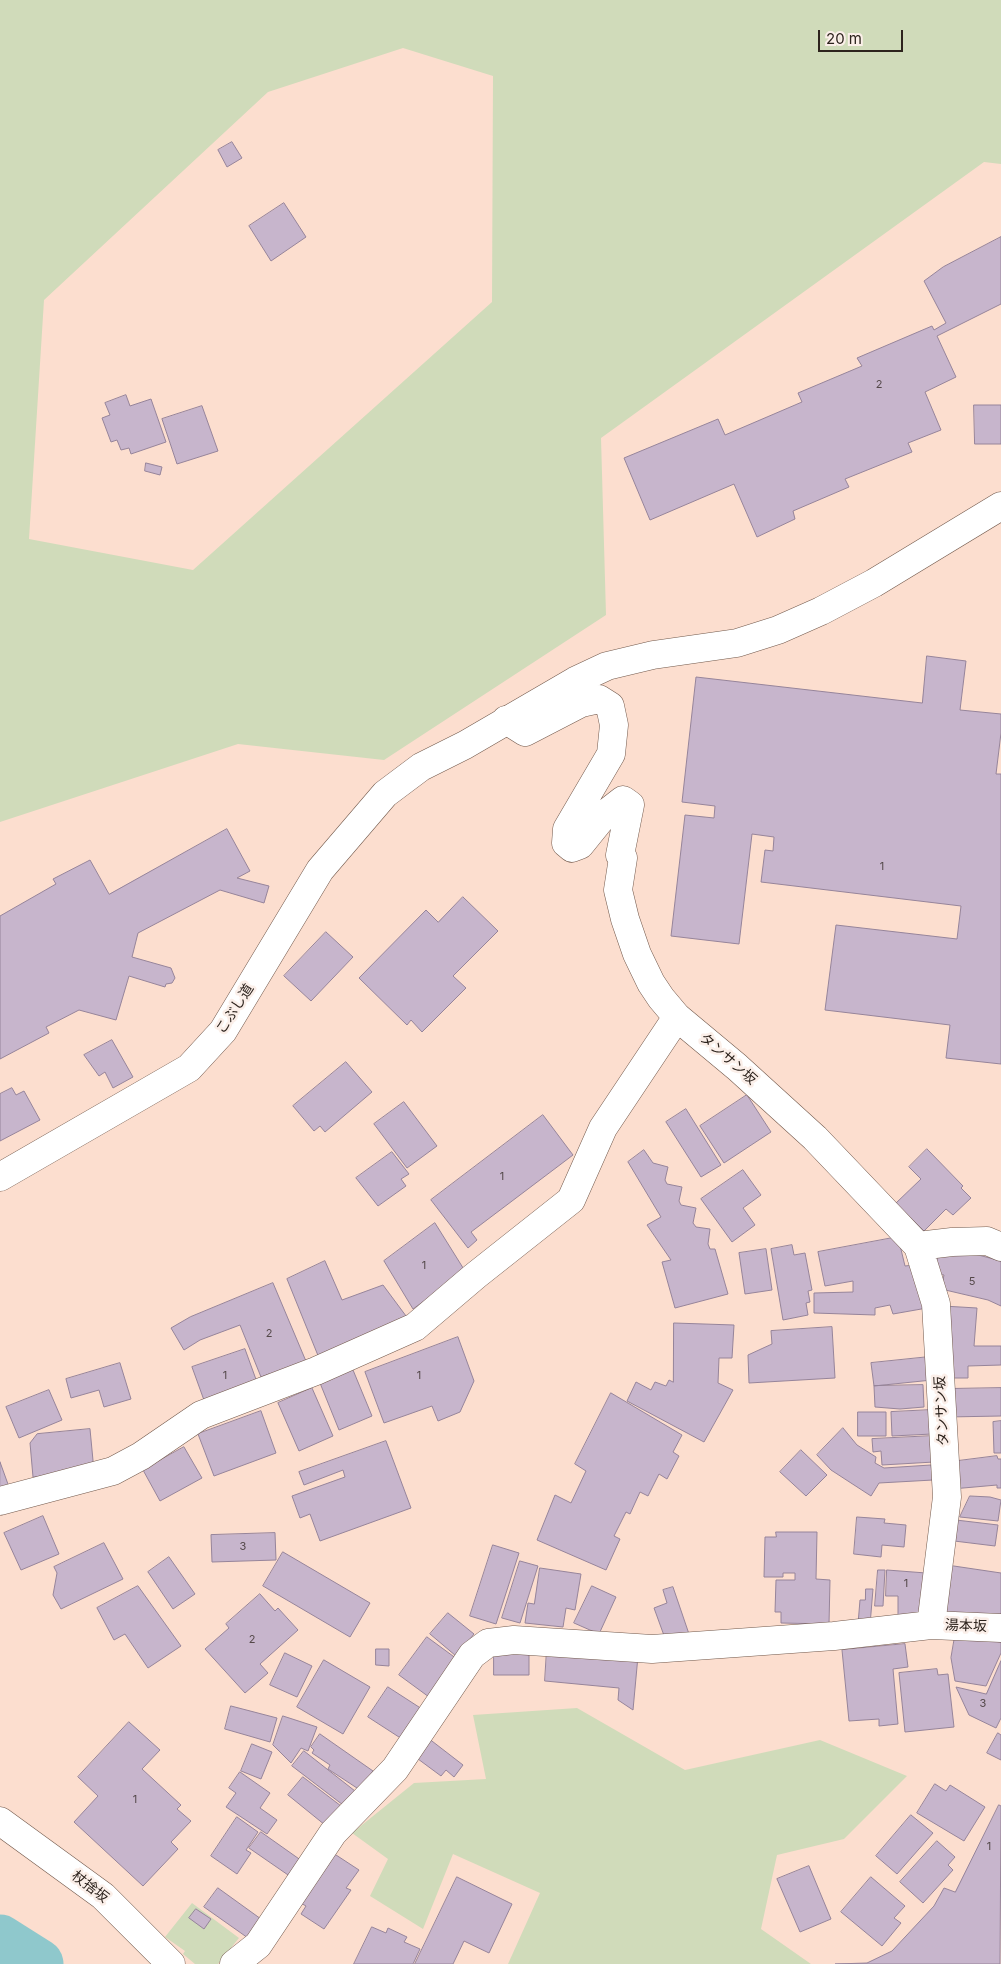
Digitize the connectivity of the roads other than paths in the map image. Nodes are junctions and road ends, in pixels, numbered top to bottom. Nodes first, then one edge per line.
1 (1001, 506) edge
2 (506, 720) junction
3 (677, 1017) junction
4 (0, 1176) edge
5 (918, 1246) junction
6 (1001, 1247) edge
7 (0, 1501) edge
8 (931, 1625) junction
9 (1001, 1628) edge
10 (0, 1821) edge
11 (171, 1964) edge
12 (234, 1964) edge

1 - 2 street, こぶし道
2 - 3 street, タンサン坂
2 - 4 street, こぶし道
3 - 5 street, タンサン坂
3 - 7 street
5 - 6 street
5 - 8 street, タンサン坂
8 - 9 street, 湯本坂
8 - 12 street, 湯本坂
10 - 11 street, 杖捨坂

